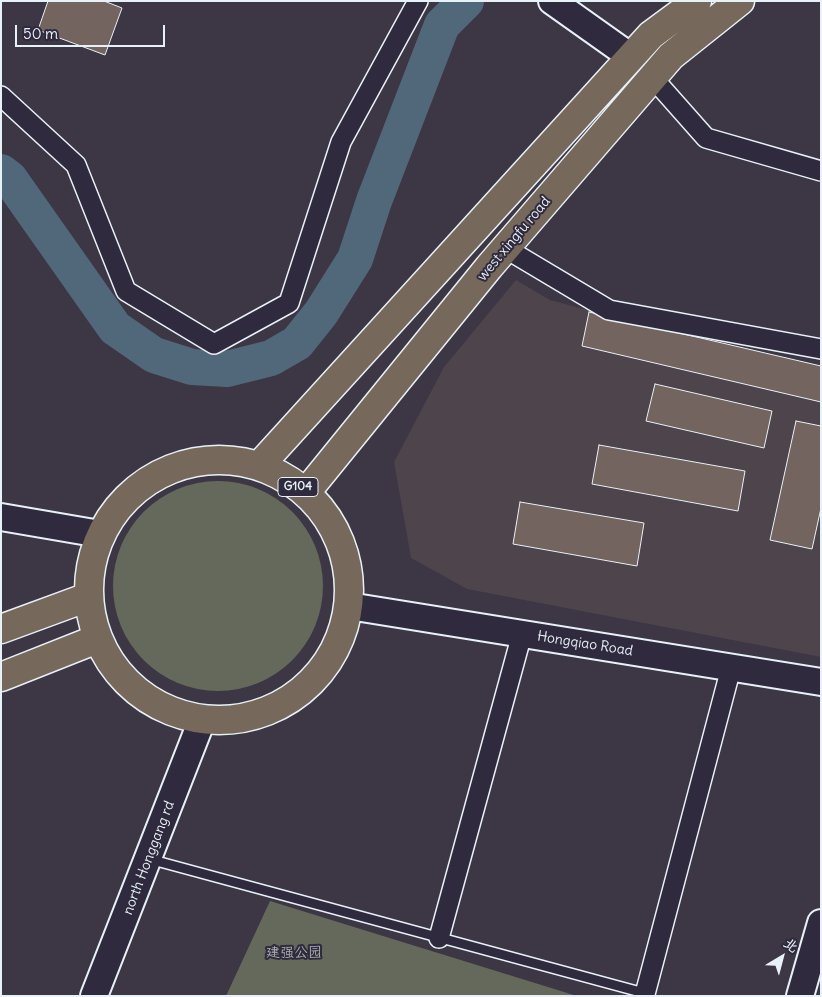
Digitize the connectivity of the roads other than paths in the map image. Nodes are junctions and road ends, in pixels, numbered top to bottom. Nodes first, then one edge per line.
1 (418, 1) edge
2 (552, 1) edge
3 (698, 1) edge
4 (740, 1) edge
5 (631, 57) junction
6 (652, 77) junction
7 (1, 96) edge
8 (821, 171) edge
9 (504, 248) junction
10 (821, 349) edge
11 (260, 465) junction
12 (302, 490) junction
13 (1, 517) edge
14 (100, 534) junction
15 (88, 596) junction
16 (349, 606) junction
17 (1, 629) edge
18 (522, 634) junction
19 (97, 639) junction
20 (731, 668) junction
21 (1, 677) edge
22 (821, 682) edge
23 (202, 720) junction
24 (148, 859) junction
25 (821, 923) edge
26 (439, 938) junction
27 (648, 995) edge
28 (94, 996) edge
29 (800, 996) edge

1 - 7 street
2 - 5 main road
3 - 5 main road
4 - 6 main road, west xingfu road / G104
5 - 11 main road
6 - 8 street
6 - 9 main road, west xingfu road / G104
9 - 10 street
9 - 12 main road, west xingfu road / G104
11 - 12 main road, G104
11 - 14 main road, G104
12 - 16 main road, G104
13 - 14 main road
14 - 15 main road, G104
15 - 17 main road
15 - 19 main road, G104
16 - 18 main road, Hongqiao Road
16 - 23 main road, G104
18 - 20 main road, Hongqiao Road
18 - 26 street
19 - 21 main road
19 - 23 main road, G104
20 - 22 main road, Hongqiao Road
20 - 27 street
23 - 24 main road, north Honggang rd
24 - 26 lane
24 - 28 main road, north Honggang rd
25 - 29 main road
26 - 27 lane

